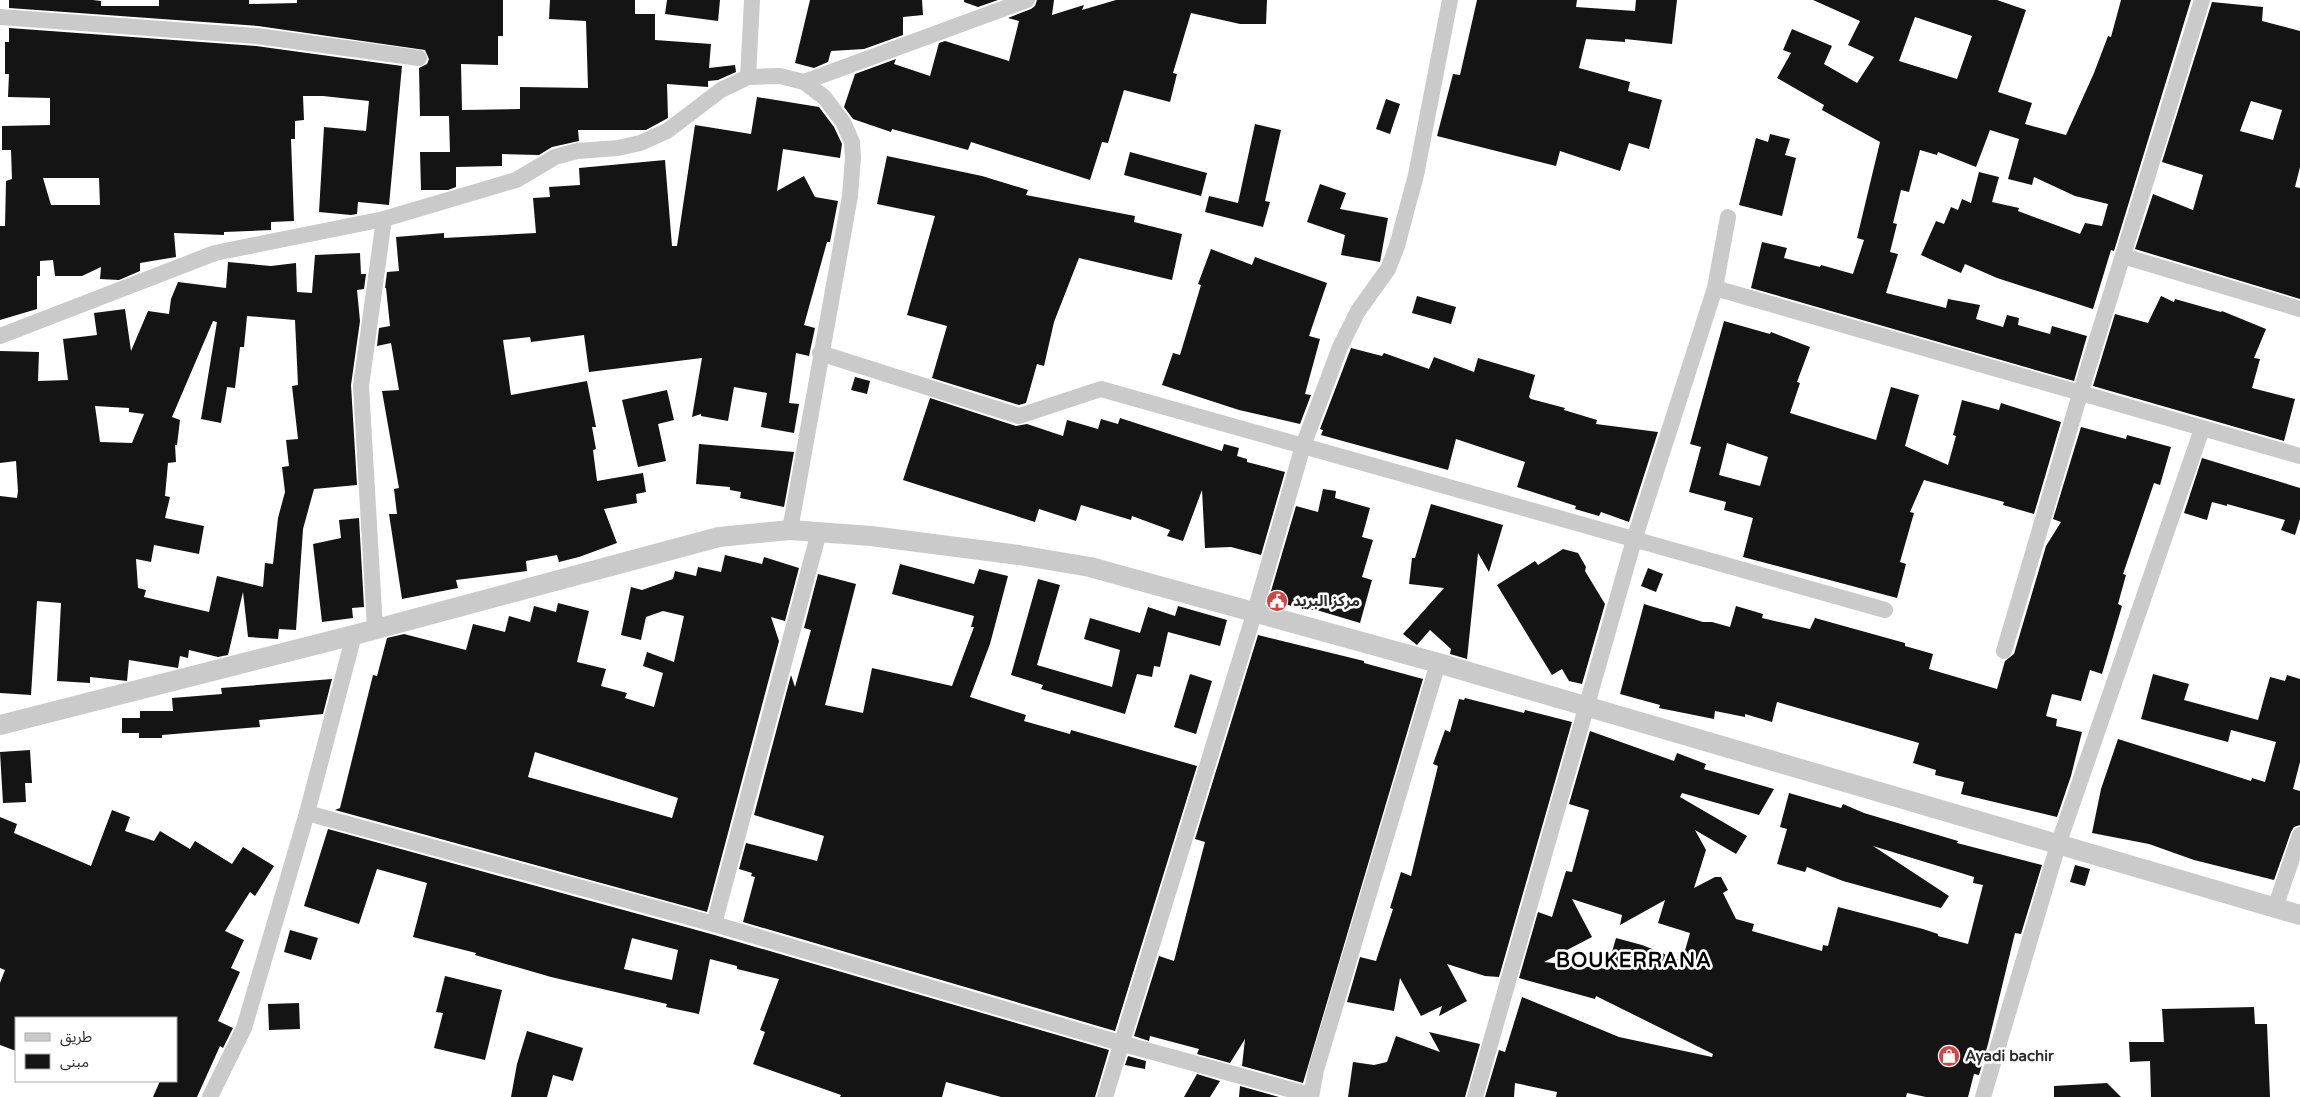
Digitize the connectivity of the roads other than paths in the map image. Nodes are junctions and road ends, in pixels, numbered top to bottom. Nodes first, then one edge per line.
1 (752, 0) edge
2 (1027, 0) edge
3 (1450, 0) edge
4 (2202, 0) edge
5 (0, 17) edge
6 (419, 58) dead end
7 (748, 77) junction
8 (804, 82) junction
9 (1728, 217) dead end
10 (384, 219) junction
11 (2122, 256) junction
12 (1715, 288) junction
13 (2300, 309) edge
14 (0, 336) edge
15 (820, 353) junction
16 (2080, 394) junction
17 (2202, 429) junction
18 (1303, 446) junction
19 (2300, 456) edge
20 (790, 530) junction
21 (819, 532) junction
22 (1634, 540) junction
23 (1885, 610) dead end
24 (1255, 611) junction
25 (375, 629) junction
26 (354, 635) junction
27 (2004, 651) dead end
28 (1438, 663) junction
29 (1586, 707) junction
30 (0, 725) edge
31 (307, 813) junction
32 (2300, 835) edge
33 (2058, 845) junction
34 (2276, 908) junction
35 (2300, 915) edge
36 (714, 924) junction
37 (1120, 1043) junction
38 (1311, 1096) edge
39 (210, 1097) edge
40 (1105, 1097) edge
41 (1475, 1097) edge
42 (1983, 1097) edge

1 - 7 street
2 - 8 street
3 - 18 street
4 - 11 street
5 - 6 street
7 - 8 street
7 - 10 street
8 - 15 street
9 - 12 street
10 - 14 street
10 - 25 street
11 - 13 street
11 - 16 street
12 - 16 street
12 - 22 street
15 - 18 street
15 - 20 street
16 - 17 street
16 - 27 street
17 - 19 street
17 - 33 street
18 - 22 street
18 - 24 street
20 - 21 street
20 - 25 street
21 - 24 street
21 - 36 street
22 - 23 street
22 - 29 street
24 - 28 street
24 - 37 street
25 - 26 street
26 - 30 street
26 - 31 street
28 - 29 street
28 - 38 street
29 - 33 street
29 - 41 street
31 - 36 street
31 - 39 street
32 - 34 street
33 - 34 street
33 - 42 street
34 - 35 street
36 - 37 street
37 - 38 street
37 - 40 street

